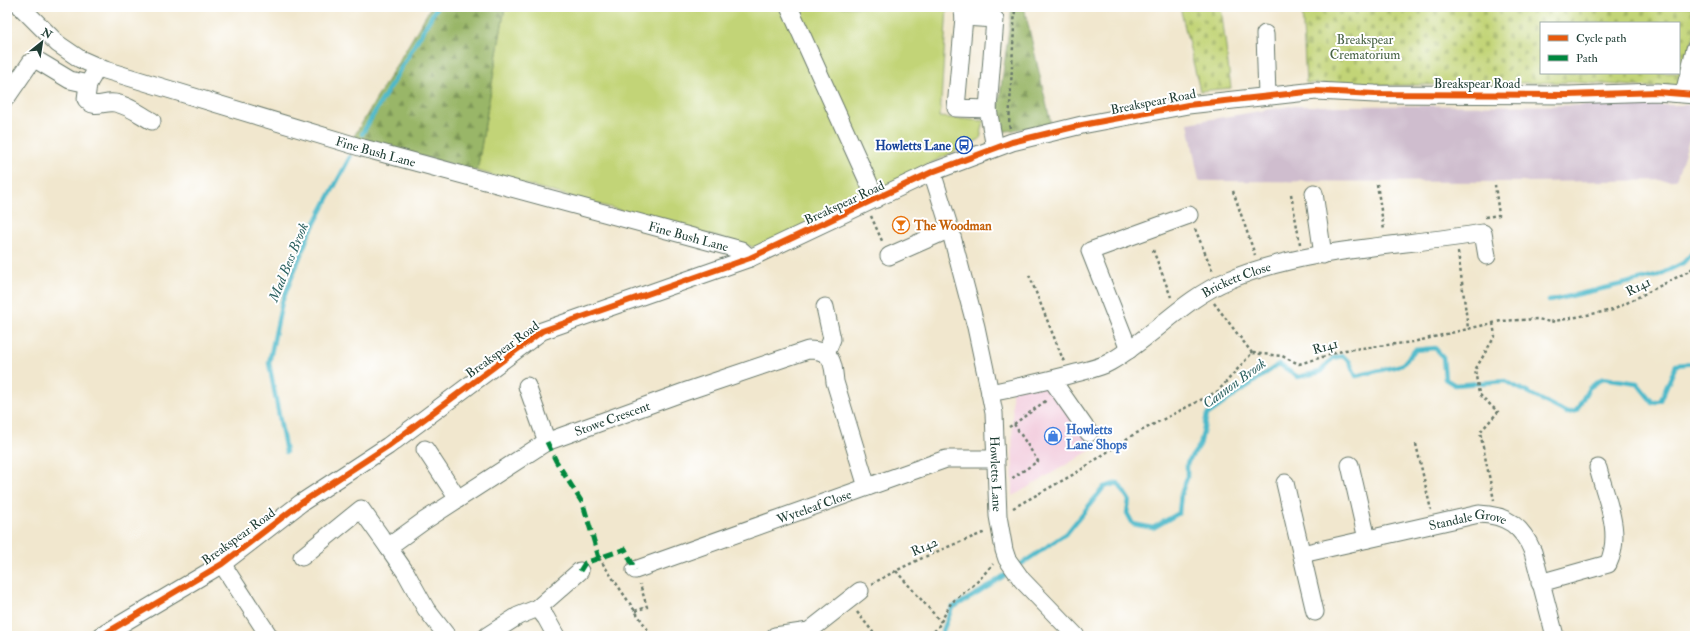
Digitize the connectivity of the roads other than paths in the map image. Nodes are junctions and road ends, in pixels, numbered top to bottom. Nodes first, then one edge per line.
1 (21, 7) edge
2 (789, 7) edge
3 (963, 12) edge
4 (1264, 34) dead end
5 (1695, 49) edge
6 (98, 67) junction
7 (88, 84) junction
8 (1689, 94) edge
9 (1267, 96) junction
10 (7, 97) edge
11 (988, 109) junction
12 (152, 121) dead end
13 (995, 148) junction
14 (932, 172) junction
15 (1314, 193) dead end
16 (871, 202) junction
17 (1189, 216) road end
18 (950, 229) junction
19 (1323, 255) junction
20 (890, 256) road end
21 (1487, 256) dead end
22 (750, 258) junction
23 (825, 307) dead end
24 (1129, 350) junction
25 (826, 353) junction
26 (527, 386) dead end
27 (1056, 386) junction
28 (990, 393) junction
29 (1089, 432) dead end
30 (547, 442) junction
31 (424, 449) dead end
32 (996, 459) junction
33 (1350, 464) dead end
34 (1598, 468) dead end
35 (1285, 482) dead end
36 (867, 487) junction
37 (458, 499) junction
38 (1367, 539) junction
39 (388, 547) junction
40 (1302, 554) junction
41 (302, 557) dead end
42 (222, 564) junction
43 (635, 570) road end
44 (580, 571) dead end
45 (1540, 583) junction
46 (854, 596) road end
47 (538, 608) junction
48 (1314, 612) dead end
49 (810, 634) edge
50 (101, 636) edge
51 (269, 636) edge
52 (447, 636) edge
53 (487, 636) edge
54 (556, 636) edge
55 (775, 636) edge
56 (1076, 636) edge
57 (1555, 636) edge

1 - 6 street, Fine Bush Lane
2 - 16 street
3 - 11 street
3 - 11 street
4 - 9 street
5 - 8 street
6 - 7 street
6 - 22 street, Fine Bush Lane
7 - 10 street
7 - 12 street
8 - 9 street, Breakspear Road
9 - 13 street, Breakspear Road
11 - 13 street
13 - 14 street, Breakspear Road
14 - 16 street, Breakspear Road
14 - 18 street, Howletts Lane
15 - 19 street
16 - 22 street, Breakspear Road
17 - 24 street
18 - 20 street
18 - 28 street, Howletts Lane
19 - 21 street, Brickett Close
19 - 24 street, Brickett Close
22 - 42 street, Breakspear Road
23 - 25 street
24 - 27 street, Brickett Close
25 - 30 street, Stowe Crescent
25 - 36 street
26 - 30 street
27 - 28 street, Brickett Close
27 - 29 street
28 - 32 street, Howletts Lane
30 - 37 street, Stowe Crescent
31 - 37 street
32 - 36 street, Wyteleaf Close
32 - 56 street, Howletts Lane
33 - 38 street
34 - 45 street
35 - 40 street
36 - 43 street, Wyteleaf Close
37 - 39 street, Stowe Crescent
38 - 40 street, Standale Grove
38 - 45 street, Standale Grove
39 - 41 street
39 - 52 street
40 - 48 street
42 - 50 street, Breakspear Road
42 - 51 street
44 - 47 street
45 - 57 street, Standale Grove
46 - 49 street
47 - 53 street
47 - 54 street
49 - 55 street

